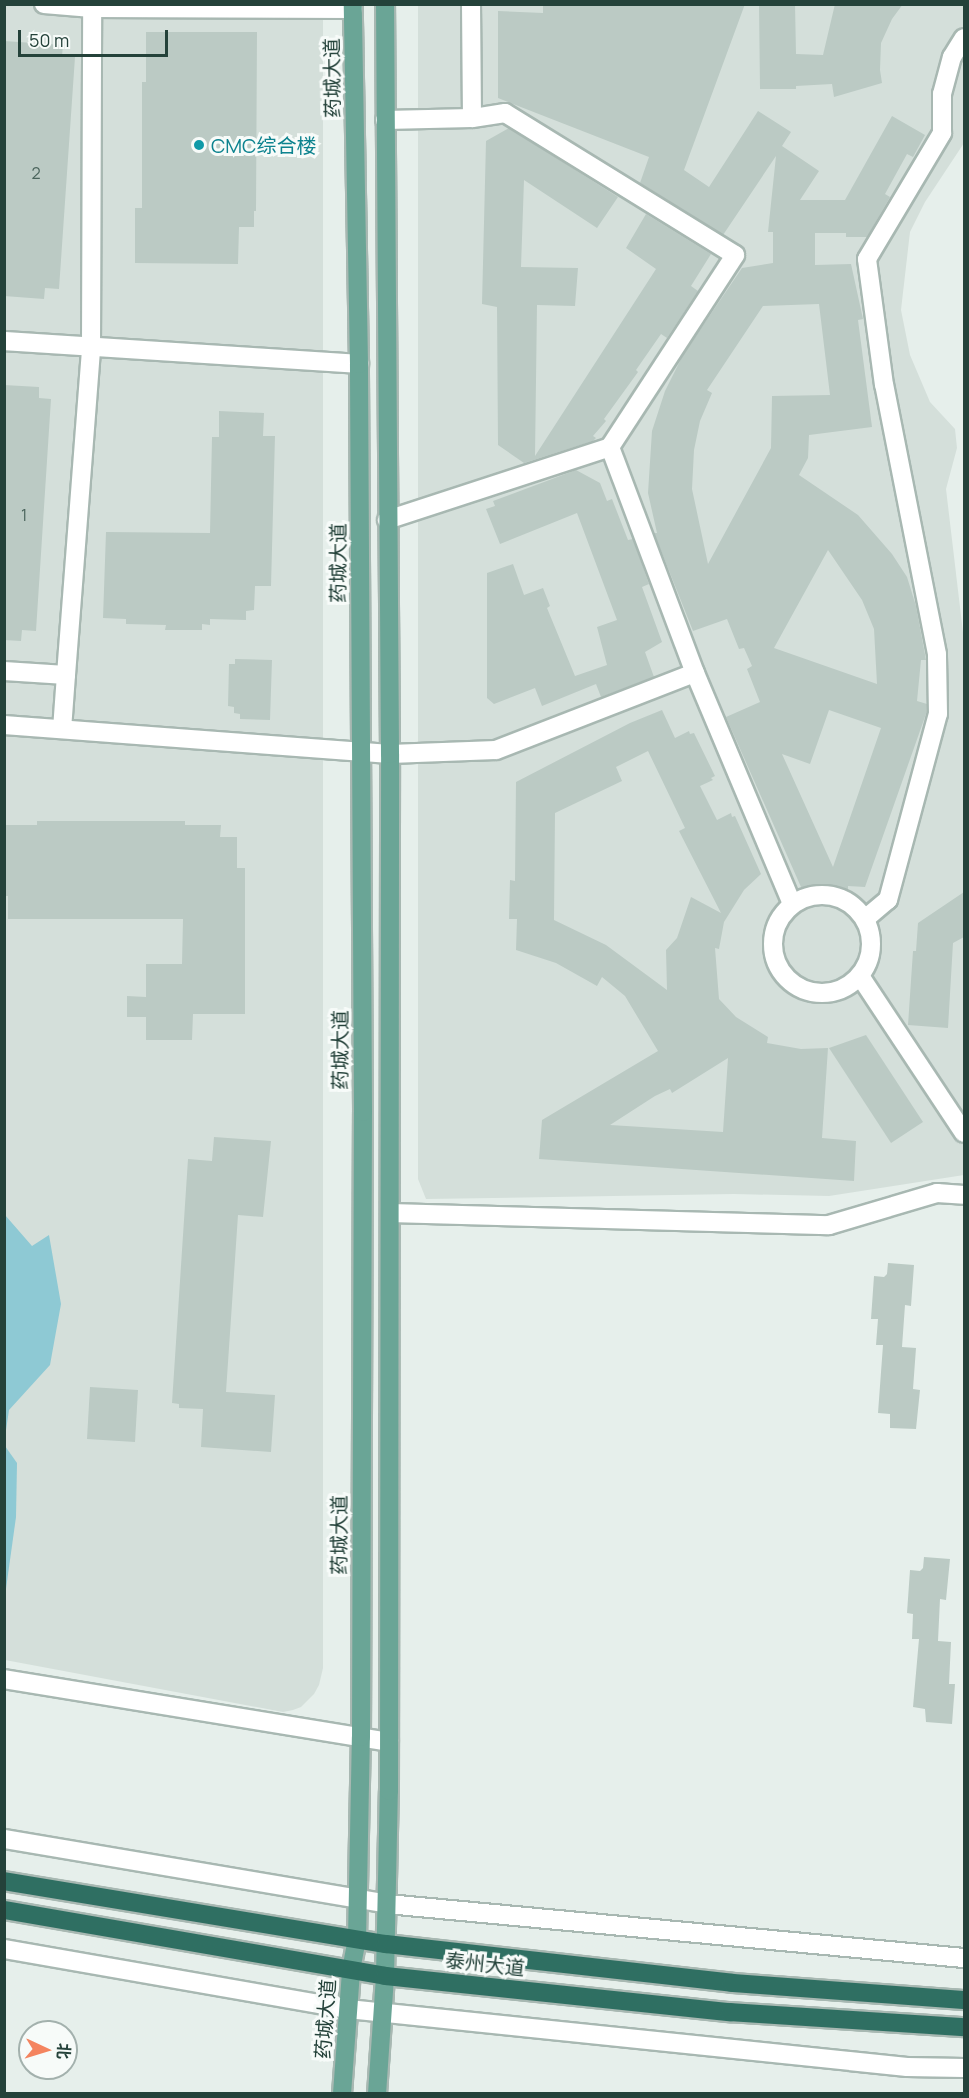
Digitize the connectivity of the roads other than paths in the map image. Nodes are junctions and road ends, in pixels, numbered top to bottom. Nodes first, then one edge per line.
1 (44, 4) edge
2 (385, 4) edge
3 (471, 4) edge
4 (82, 7) edge
5 (353, 7) edge
6 (964, 38) edge
7 (472, 118) junction
8 (385, 120) junction
9 (4, 341) edge
10 (91, 347) junction
11 (359, 364) junction
12 (610, 447) junction
13 (387, 520) junction
14 (4, 671) edge
15 (695, 673) junction
16 (66, 675) junction
17 (4, 725) edge
18 (62, 729) junction
19 (361, 752) junction
20 (390, 754) junction
21 (792, 904) junction
22 (865, 920) junction
23 (860, 976) junction
24 (964, 1132) edge
25 (964, 1195) edge
26 (390, 1213) junction
27 (4, 1679) edge
28 (361, 1737) junction
29 (389, 1742) junction
30 (4, 1839) edge
31 (4, 1881) edge
32 (358, 1900) junction
33 (387, 1904) junction
34 (4, 1910) edge
35 (357, 1940) junction
36 (386, 1944) junction
37 (4, 1949) edge
38 (964, 1958) edge
39 (351, 1970) junction
40 (385, 1976) junction
41 (964, 2000) edge
42 (348, 2009) junction
43 (382, 2013) junction
44 (964, 2027) edge
45 (964, 2068) edge
46 (342, 2094) edge
47 (377, 2094) edge

1 - 4 street
2 - 8 main road
3 - 7 street
4 - 5 street
4 - 10 street
5 - 11 main road, 药城大道
6 - 22 street
7 - 8 street
7 - 12 street
8 - 13 main road
9 - 10 street
10 - 11 street
10 - 16 street
11 - 19 main road, 药城大道
12 - 13 street
12 - 15 street
13 - 20 main road
14 - 16 street
15 - 20 street
15 - 21 street
16 - 18 street
17 - 18 street
18 - 19 street
19 - 20 street
19 - 28 main road, 药城大道
20 - 26 main road
21 - 22 street
21 - 23 street
22 - 23 street
23 - 24 street
25 - 26 street
26 - 29 main road
27 - 28 street
28 - 29 street
28 - 32 main road, 药城大道
29 - 33 main road
30 - 32 street
31 - 35 highway, 泰州大道
32 - 33 street
32 - 35 main road, 药城大道
33 - 36 main road
33 - 38 street
34 - 39 highway, 泰州大道
35 - 36 highway, 泰州大道
35 - 39 main road, 药城大道
36 - 40 main road
36 - 41 highway, 泰州大道
37 - 42 street
39 - 40 highway, 泰州大道
39 - 42 main road, 药城大道
40 - 43 main road
40 - 44 highway, 泰州大道
42 - 43 street
42 - 46 main road, 药城大道
43 - 45 street
43 - 47 main road

